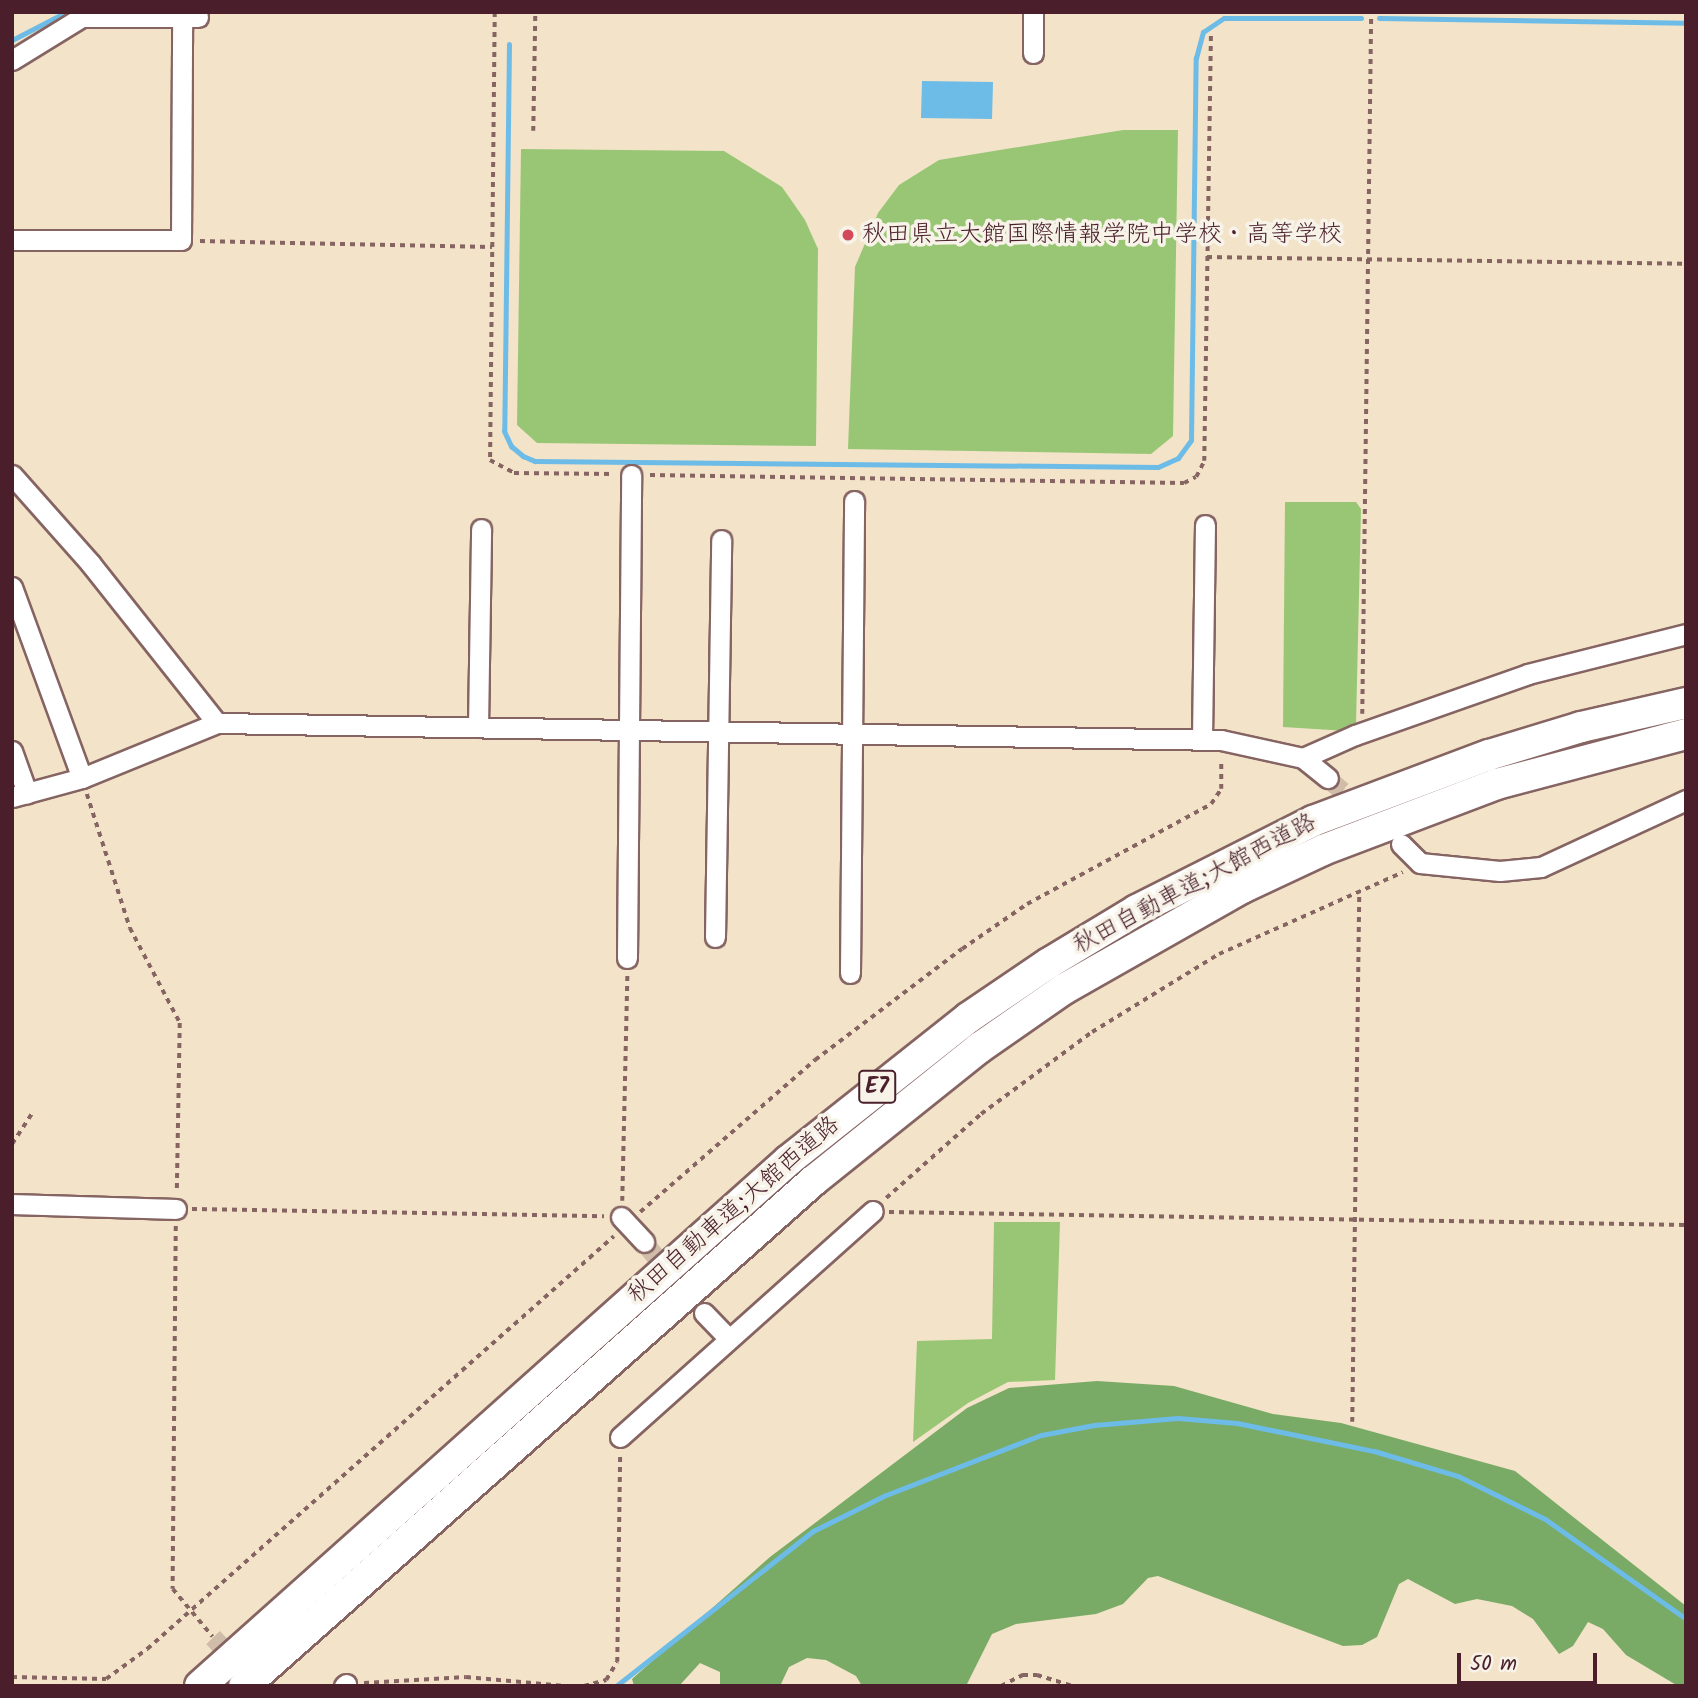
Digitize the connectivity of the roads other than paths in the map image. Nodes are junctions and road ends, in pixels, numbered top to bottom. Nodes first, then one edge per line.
1 (1033, 12) edge
2 (1032, 53) dead end
3 (12, 60) edge
4 (12, 240) edge
5 (12, 475) edge
6 (631, 475) road end
7 (854, 501) dead end
8 (1205, 525) dead end
9 (481, 529) dead end
10 (721, 540) dead end
11 (12, 587) edge
12 (1686, 634) edge
13 (1686, 703) edge
14 (217, 723) junction
15 (478, 727) junction
16 (629, 729) junction
17 (718, 731) junction
18 (853, 733) junction
19 (1686, 734) edge
20 (1212, 740) junction
21 (12, 751) edge
22 (1303, 758) junction
23 (82, 778) junction
24 (1328, 778) tunnel mouth
25 (20, 795) edge
26 (1686, 800) edge
27 (1401, 844) dead end
28 (715, 937) dead end
29 (627, 958) road end
30 (850, 973) dead end
31 (12, 1204) edge
32 (176, 1209) road end
33 (873, 1211) road end
34 (624, 1220) road end
35 (644, 1242) tunnel mouth
36 (704, 1313) dead end
37 (727, 1337) junction
38 (620, 1437) road end
39 (200, 1686) edge
40 (244, 1686) edge

1 - 2 street
3 - 4 street
5 - 14 street
6 - 16 street
7 - 18 street
8 - 20 street
9 - 15 street
10 - 17 street
11 - 23 street
12 - 22 street
13 - 39 highway, 秋田自動車道;大館西道路 / E7
14 - 15 street
14 - 23 street
15 - 16 street
16 - 17 street
16 - 29 street
17 - 18 street
17 - 28 street
18 - 20 street
18 - 30 street
19 - 40 highway, 秋田自動車道;大館西道路 / E7
20 - 22 street
21 - 25 street
22 - 24 street
23 - 25 street
26 - 27 street
31 - 32 street
33 - 37 street
34 - 35 street
36 - 37 street
37 - 38 street

